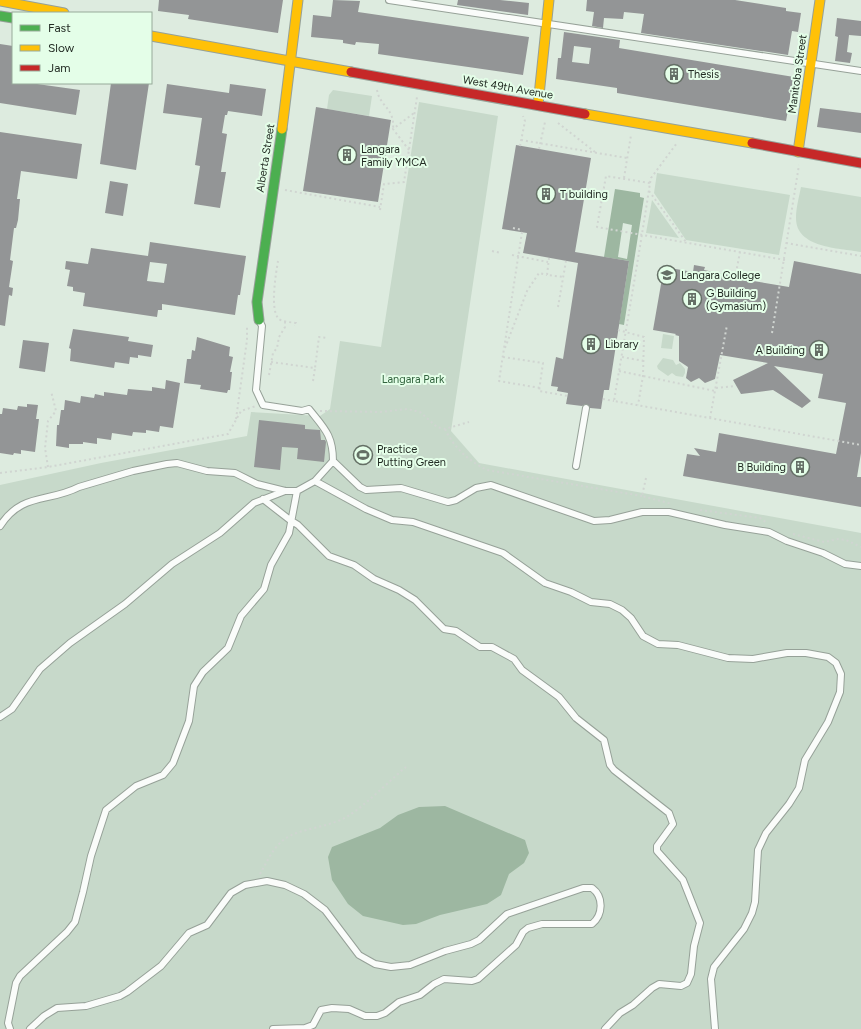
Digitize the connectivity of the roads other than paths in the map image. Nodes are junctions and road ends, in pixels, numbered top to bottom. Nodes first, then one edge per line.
1 (298, 0) edge
2 (389, 0) edge
3 (549, 0) edge
4 (820, 0) edge
5 (0, 2) edge
6 (58, 12) edge
7 (0, 16) edge
8 (12, 18) edge
9 (547, 24) junction
10 (152, 36) edge
11 (292, 61) junction
12 (811, 64) junction
13 (861, 71) edge
14 (538, 105) junction
15 (798, 152) junction
16 (861, 163) edge
17 (259, 320) joint
18 (586, 408) dead end
19 (333, 460) junction
20 (576, 466) dead end
21 (315, 481) junction
22 (285, 491) junction
23 (296, 491) junction
24 (263, 499) junction
25 (290, 520) junction
26 (0, 526) edge
27 (861, 566) edge
28 (0, 717) edge
29 (10, 1029) edge
30 (30, 1029) edge
31 (273, 1029) edge
32 (605, 1029) edge
33 (715, 1029) edge

1 - 11 street, Alberta Street
2 - 9 lane
3 - 9 street
4 - 12 street, Manitoba Street
5 - 6 street
7 - 8 street
9 - 12 lane
9 - 14 street
10 - 11 street, West 49th Avenue
11 - 14 street, West 49th Avenue
11 - 17 street, Alberta Street
12 - 13 lane
12 - 15 street, Manitoba Street
14 - 15 street, West 49th Avenue
15 - 16 street, West 49th Avenue
17 - 19 lane
18 - 20 lane
19 - 21 lane
19 - 27 lane
21 - 23 lane
21 - 33 lane
22 - 23 lane
22 - 24 lane
22 - 26 lane
23 - 25 lane
24 - 25 lane
24 - 28 lane
25 - 29 lane
25 - 32 lane
30 - 31 lane

